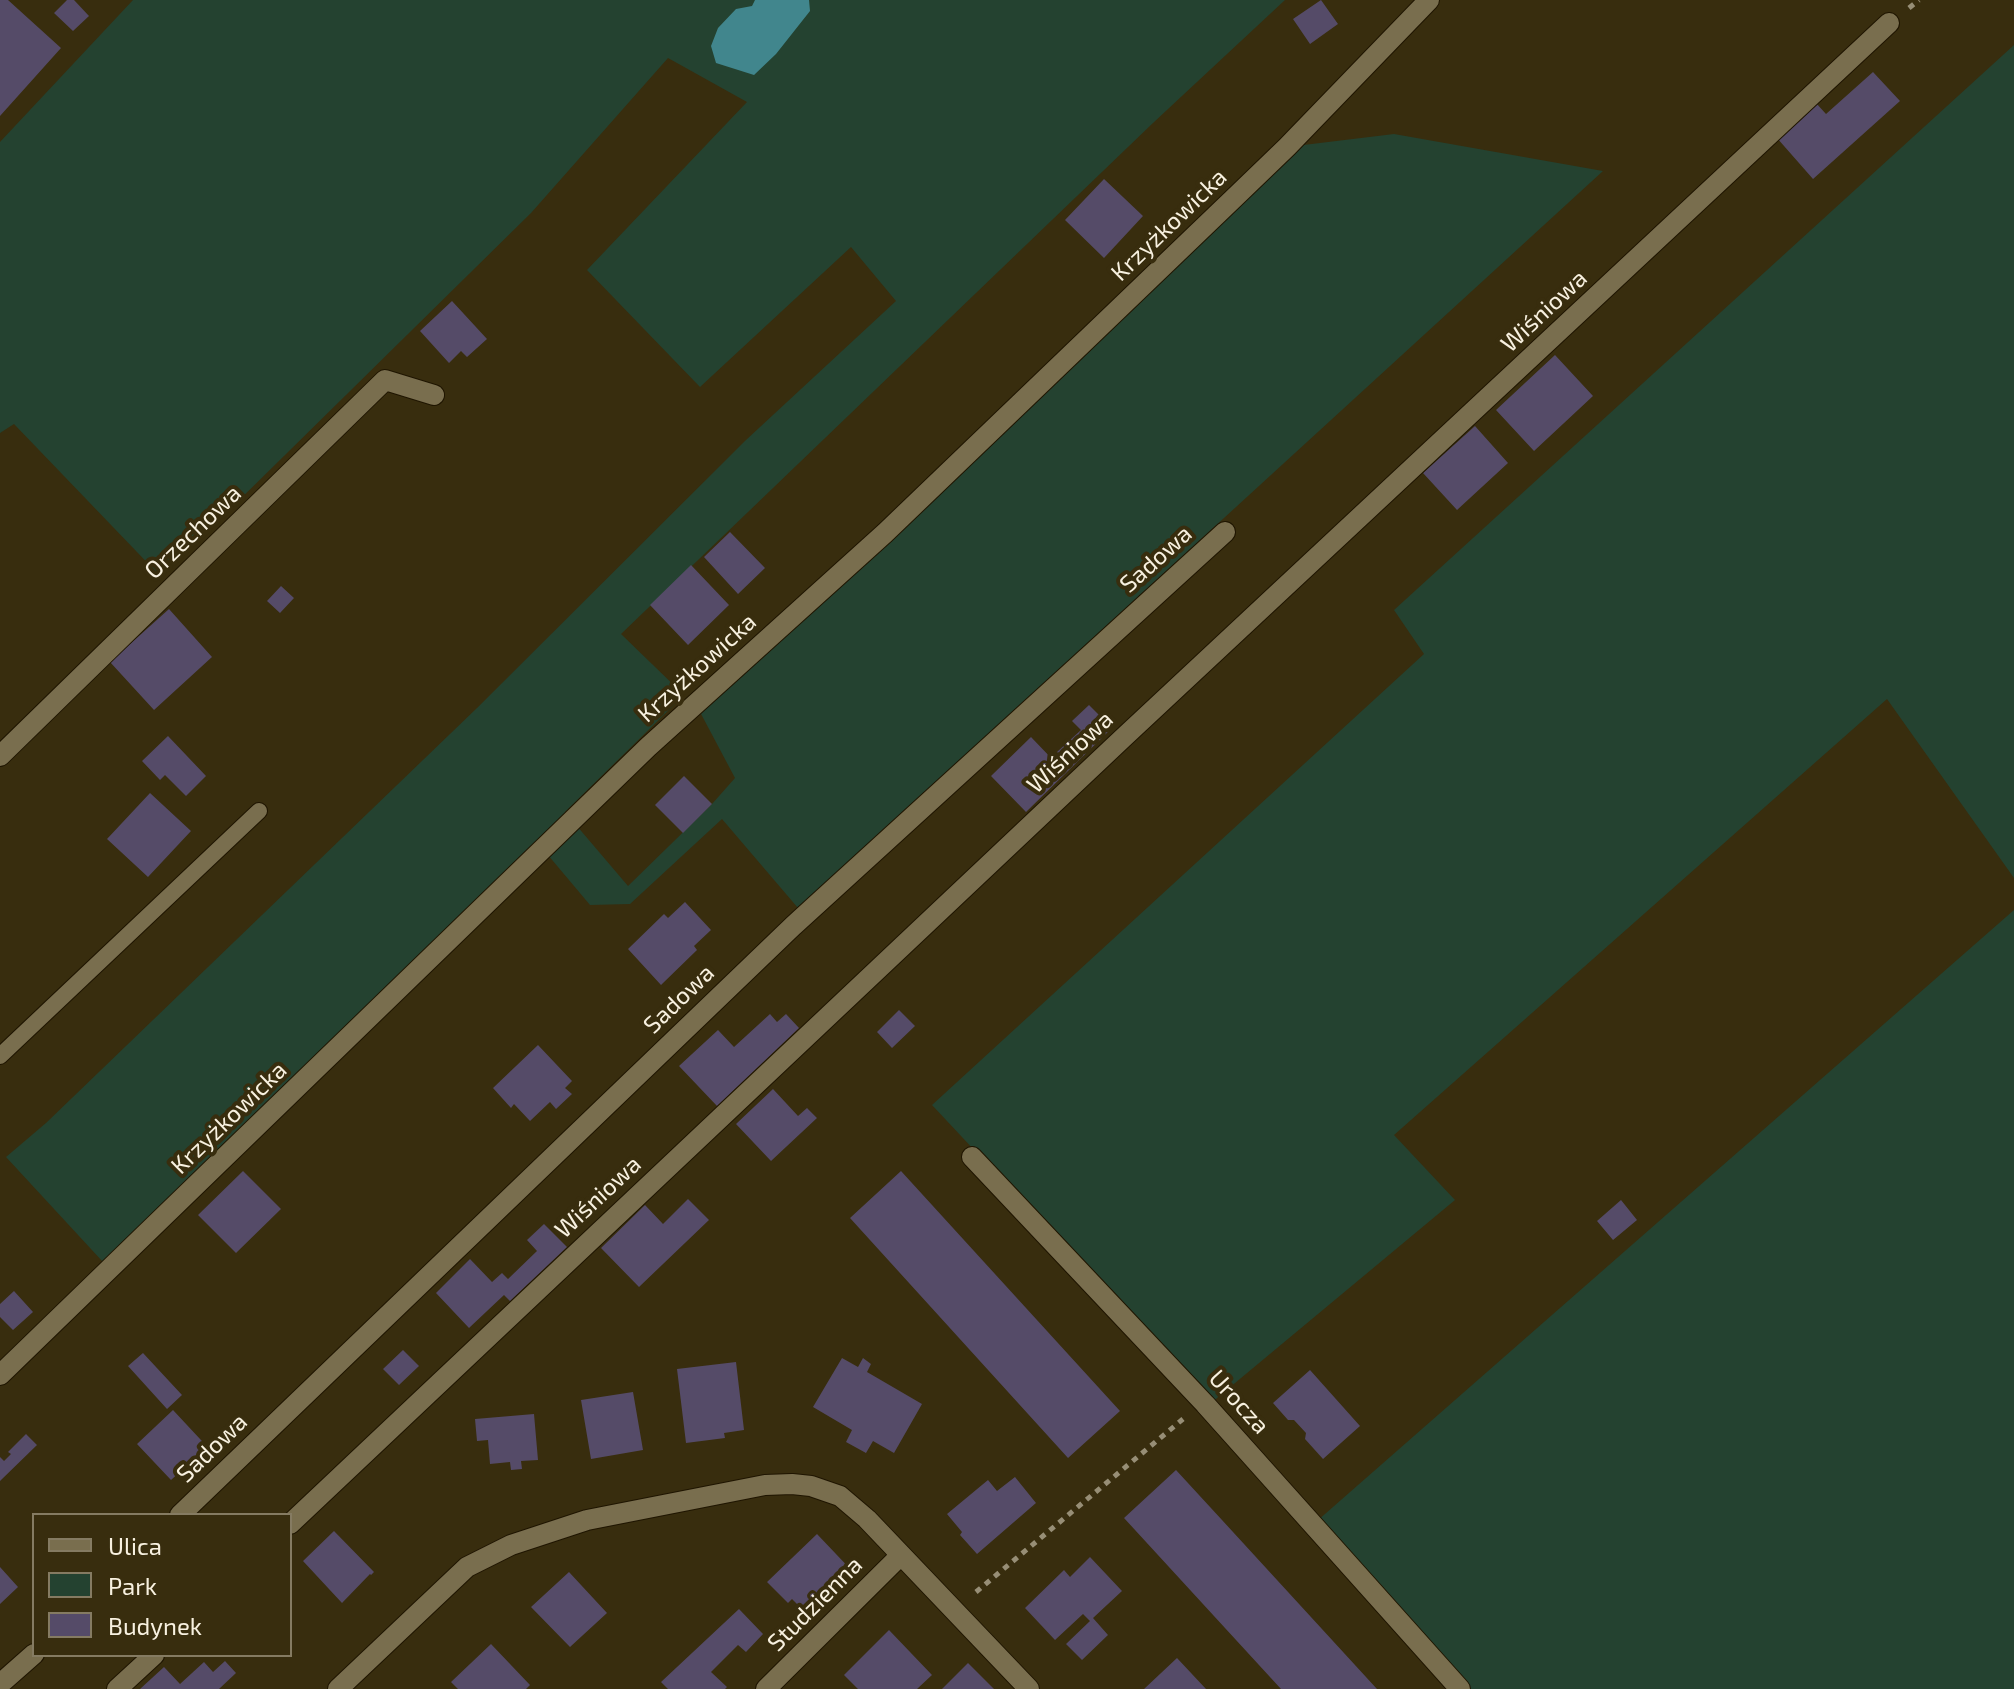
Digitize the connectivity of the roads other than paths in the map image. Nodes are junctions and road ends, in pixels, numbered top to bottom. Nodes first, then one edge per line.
1 (1429, 0) edge
2 (1889, 23) dead end
3 (434, 395) dead end
4 (1225, 532) dead end
5 (0, 756) edge
6 (259, 811) dead end
7 (0, 1056) edge
8 (972, 1157) dead end
9 (0, 1375) edge
10 (182, 1513) edge
11 (292, 1522) edge
12 (901, 1555) junction
13 (32, 1656) edge
14 (152, 1657) edge
15 (0, 1684) edge
16 (117, 1689) edge
17 (338, 1689) edge
18 (766, 1689) edge
19 (1029, 1689) edge
20 (1460, 1689) edge

1 - 9 street, Krzyżkowicka
2 - 11 street, Wiśniowa
3 - 5 street, Orzechowa
4 - 10 street, Sadowa
6 - 7 lane
8 - 20 street, Urocza
12 - 17 street
12 - 18 street, Studzienna
12 - 19 street
13 - 15 street
14 - 16 street

